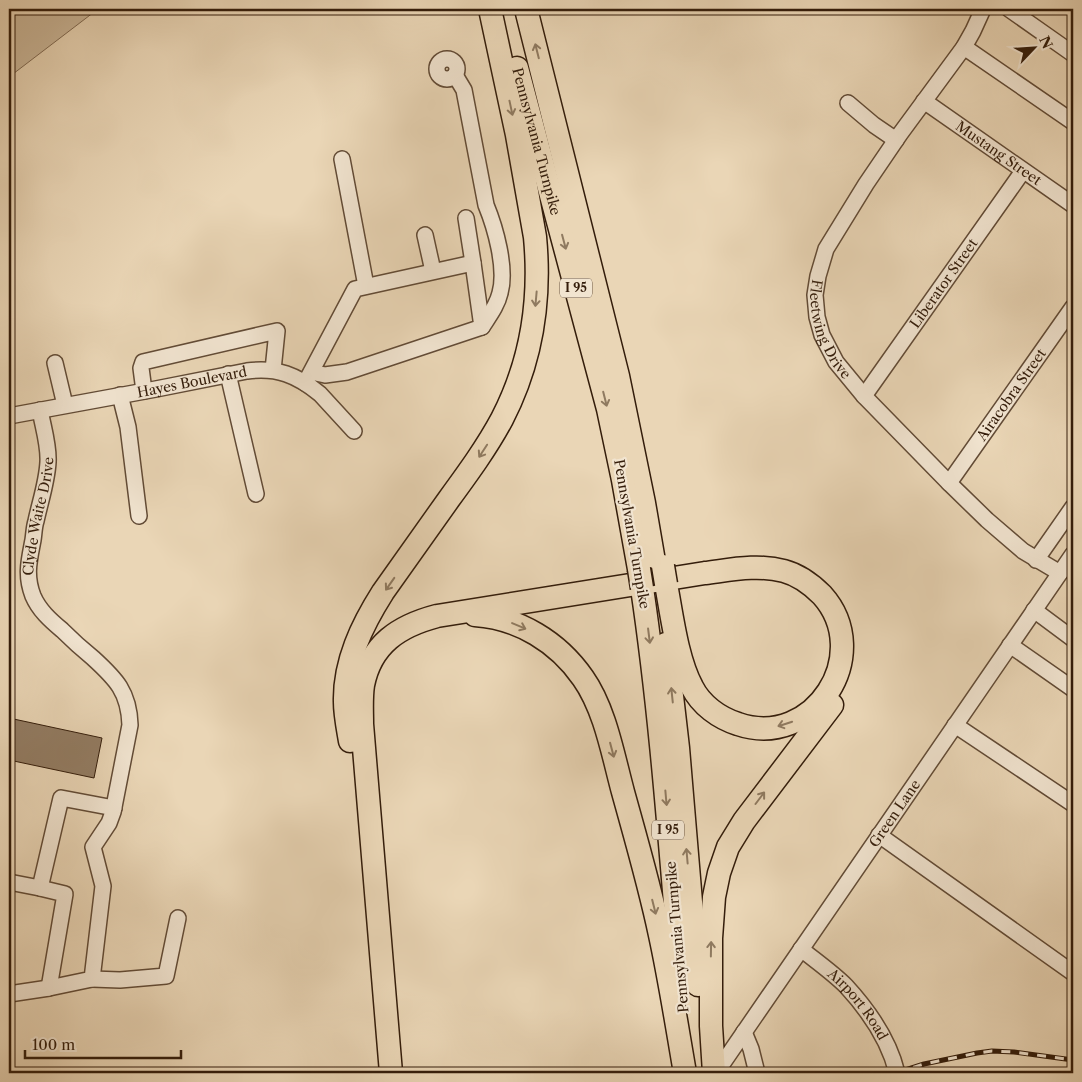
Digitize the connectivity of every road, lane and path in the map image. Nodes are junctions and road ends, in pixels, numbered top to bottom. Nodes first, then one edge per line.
1 (490, 9) edge
2 (501, 9) edge
3 (526, 9) edge
4 (983, 9) edge
5 (1009, 9) edge
6 (964, 47) junction
7 (1073, 54) edge
8 (455, 75) dead end
9 (924, 101) junction
10 (848, 103) dead end
11 (1073, 122) edge
12 (896, 140) junction
13 (342, 159) dead end
14 (1023, 171) junction
15 (1073, 205) edge
16 (466, 218) dead end
17 (425, 235) dead end
18 (473, 263) junction
19 (433, 271) junction
20 (366, 286) junction
21 (1073, 307) edge
22 (482, 328) junction
23 (54, 363) dead end
24 (273, 370) junction
25 (228, 374) junction
26 (308, 378) junction
27 (144, 391) junction
28 (120, 395) junction
29 (864, 396) junction
30 (65, 405) junction
31 (40, 410) junction
32 (9, 416) edge
33 (354, 432) dead end
34 (949, 483) junction
35 (256, 494) dead end
36 (1073, 507) edge
37 (139, 516) dead end
38 (1073, 554) edge
39 (1036, 560) junction
40 (1060, 573) junction
41 (654, 577) junction
42 (1034, 610) junction
43 (454, 613) junction
44 (1073, 639) edge
45 (1010, 645) junction
46 (1073, 689) edge
47 (955, 725) junction
48 (351, 752) junction
49 (1073, 804) edge
50 (114, 808) junction
51 (879, 836) junction
52 (9, 882) edge
53 (40, 888) junction
54 (178, 918) dead end
55 (801, 948) junction
56 (1073, 973) edge
57 (92, 979) junction
58 (49, 988) junction
59 (9, 994) edge
60 (744, 1032) junction
61 (703, 1068) edge
62 (382, 1073) edge
63 (391, 1073) edge
64 (758, 1073) edge
65 (896, 1073) edge

1 -> 48 highway
2 -> 41 highway, Pennsylvania Turnpike / I 95
41 -> 3 highway, Pennsylvania Turnpike / I 95
4 - 6 street, Fleetwing Drive
5 - 7 street
6 - 9 street, Fleetwing Drive
6 - 11 street
8 - 22 street
9 - 12 street, Fleetwing Drive
9 - 14 street, Mustang Street
10 - 12 street
12 - 29 street, Fleetwing Drive
13 - 20 street
14 - 15 street, Mustang Street
14 - 29 street, Liberator Street
16 - 18 street
17 - 19 street
18 - 19 street
18 - 22 street
19 - 20 street
20 - 26 street
21 - 34 street, Airacobra Street
22 - 26 street
23 - 30 street
24 - 25 street, Hayes Boulevard
24 - 26 street, Hayes Boulevard
24 - 27 street
25 - 27 street, Hayes Boulevard
25 - 35 street
26 - 33 street, Hayes Boulevard
27 - 28 street, Hayes Boulevard
28 - 30 street, Hayes Boulevard
28 - 37 street
29 - 34 street, Fleetwing Drive
30 - 31 street, Hayes Boulevard
31 - 32 street, Hayes Boulevard
31 - 50 street, Clyde Waite Drive
34 - 39 street, Fleetwing Drive
36 - 39 street
38 - 40 street, Green Lane
39 - 40 street, Fleetwing Drive
40 - 42 street, Green Lane
43 -> 41 highway
41 - 61 highway, Pennsylvania Turnpike / I 95
42 - 44 street
42 - 45 street, Green Lane
43 -> 61 highway
43 - 63 highway
45 - 46 street
45 - 47 street, Green Lane
47 - 49 street
47 - 51 street, Green Lane
61 -> 48 highway
48 - 62 highway
50 - 53 street
50 - 57 street, Clyde Waite Drive
51 - 55 street, Green Lane
51 - 56 street
52 - 53 street
53 - 58 street
54 - 57 street
55 - 60 street, Green Lane
55 - 65 street, Airport Road
57 - 58 street
58 - 59 street
60 - 61 street, Green Lane
60 - 64 street

